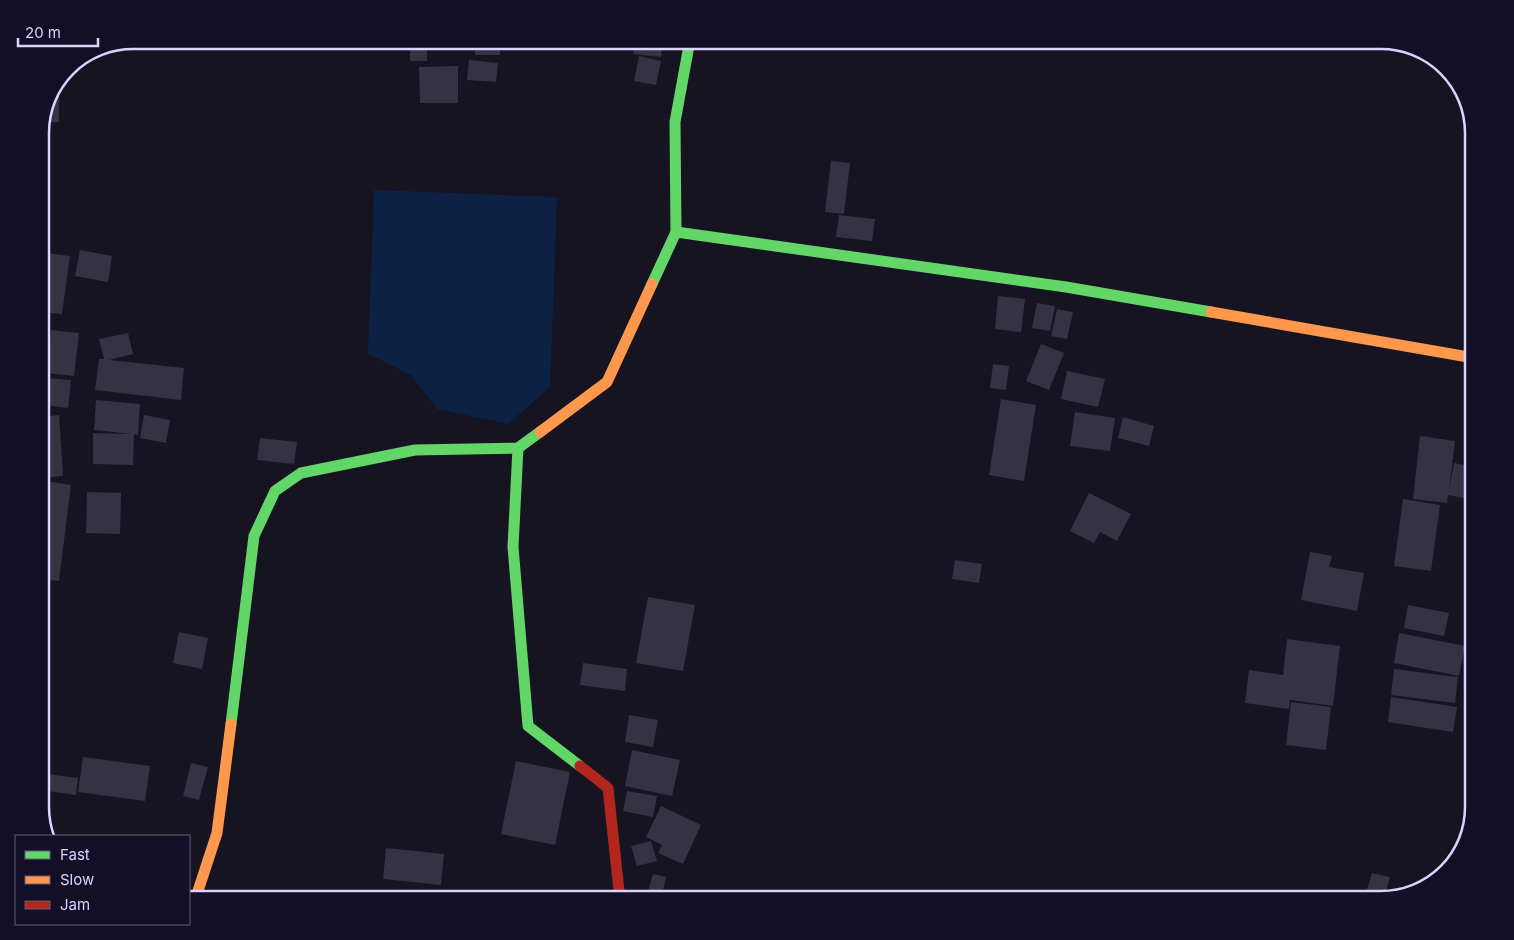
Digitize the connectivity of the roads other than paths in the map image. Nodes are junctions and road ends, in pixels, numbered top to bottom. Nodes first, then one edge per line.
1 (688, 49) edge
2 (676, 232) junction
3 (1465, 356) edge
4 (518, 448) junction
5 (198, 891) edge
6 (619, 891) edge

1 - 2 street
2 - 3 street
2 - 4 street
4 - 5 street
4 - 6 street

